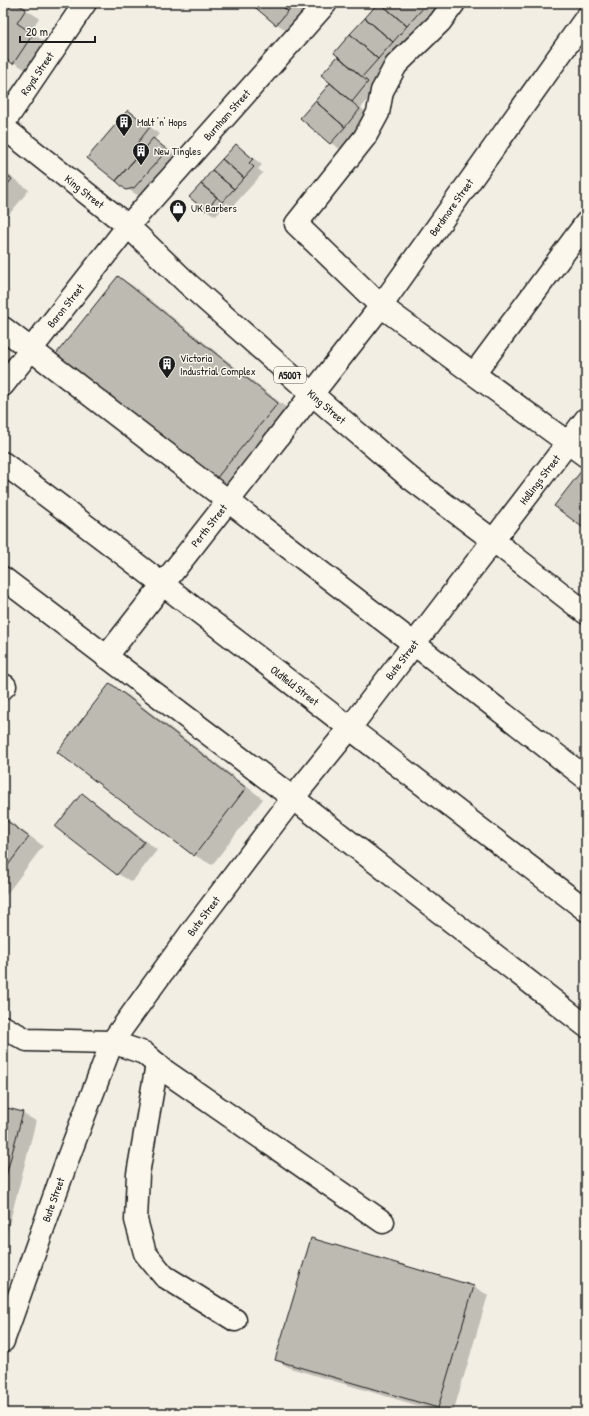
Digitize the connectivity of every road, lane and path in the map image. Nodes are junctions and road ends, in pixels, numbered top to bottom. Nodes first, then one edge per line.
1 (85, 3) edge
2 (326, 3) edge
3 (454, 3) edge
4 (586, 18) edge
5 (3, 124) edge
6 (3, 127) edge
7 (586, 222) edge
8 (128, 226) junction
9 (381, 306) junction
10 (3, 328) edge
11 (30, 350) junction
12 (474, 374) junction
13 (3, 385) edge
14 (312, 394) junction
15 (586, 419) edge
16 (568, 443) junction
17 (586, 456) edge
18 (3, 463) edge
19 (228, 502) junction
20 (494, 541) junction
21 (3, 578) edge
22 (164, 584) junction
23 (586, 613) edge
24 (414, 643) junction
25 (106, 657) junction
26 (3, 685) edge
27 (3, 688) edge
28 (349, 729) junction
29 (586, 778) edge
30 (293, 798) junction
31 (586, 910) edge
32 (586, 1026) edge
33 (3, 1027) edge
34 (112, 1042) junction
35 (156, 1064) junction
36 (383, 1222) dead end
37 (235, 1320) dead end
38 (3, 1341) edge

1 - 5 street, Royal Street
2 - 8 street, Burnham Street
3 - 9 street
4 - 9 street, Berdmore Street
6 - 8 street, King Street / A5007
7 - 12 street
8 - 11 street, Baron Street
8 - 14 street, King Street / A5007
9 - 12 street
9 - 14 street, Berdmore Street
10 - 11 street
11 - 13 street, Baron Street
11 - 19 street
12 - 16 street
14 - 19 street, Perth Street
14 - 20 street, King Street / A5007
15 - 16 street, Hollings Street
16 - 17 street
16 - 20 street, Hollings Street
18 - 22 street, Oldfield Street
19 - 22 street, Perth Street
19 - 24 street
20 - 23 street, King Street / A5007
20 - 24 street, Bute Street
21 - 25 street
22 - 25 street, Perth Street
22 - 28 street, Oldfield Street
24 - 28 street, Bute Street
24 - 29 street
25 - 30 street
26 - 27 street
28 - 30 street, Bute Street
28 - 31 street, Oldfield Street
30 - 32 street
30 - 34 street, Bute Street
33 - 34 street
34 - 35 street
34 - 38 street, Bute Street
35 - 36 street
35 - 37 street

